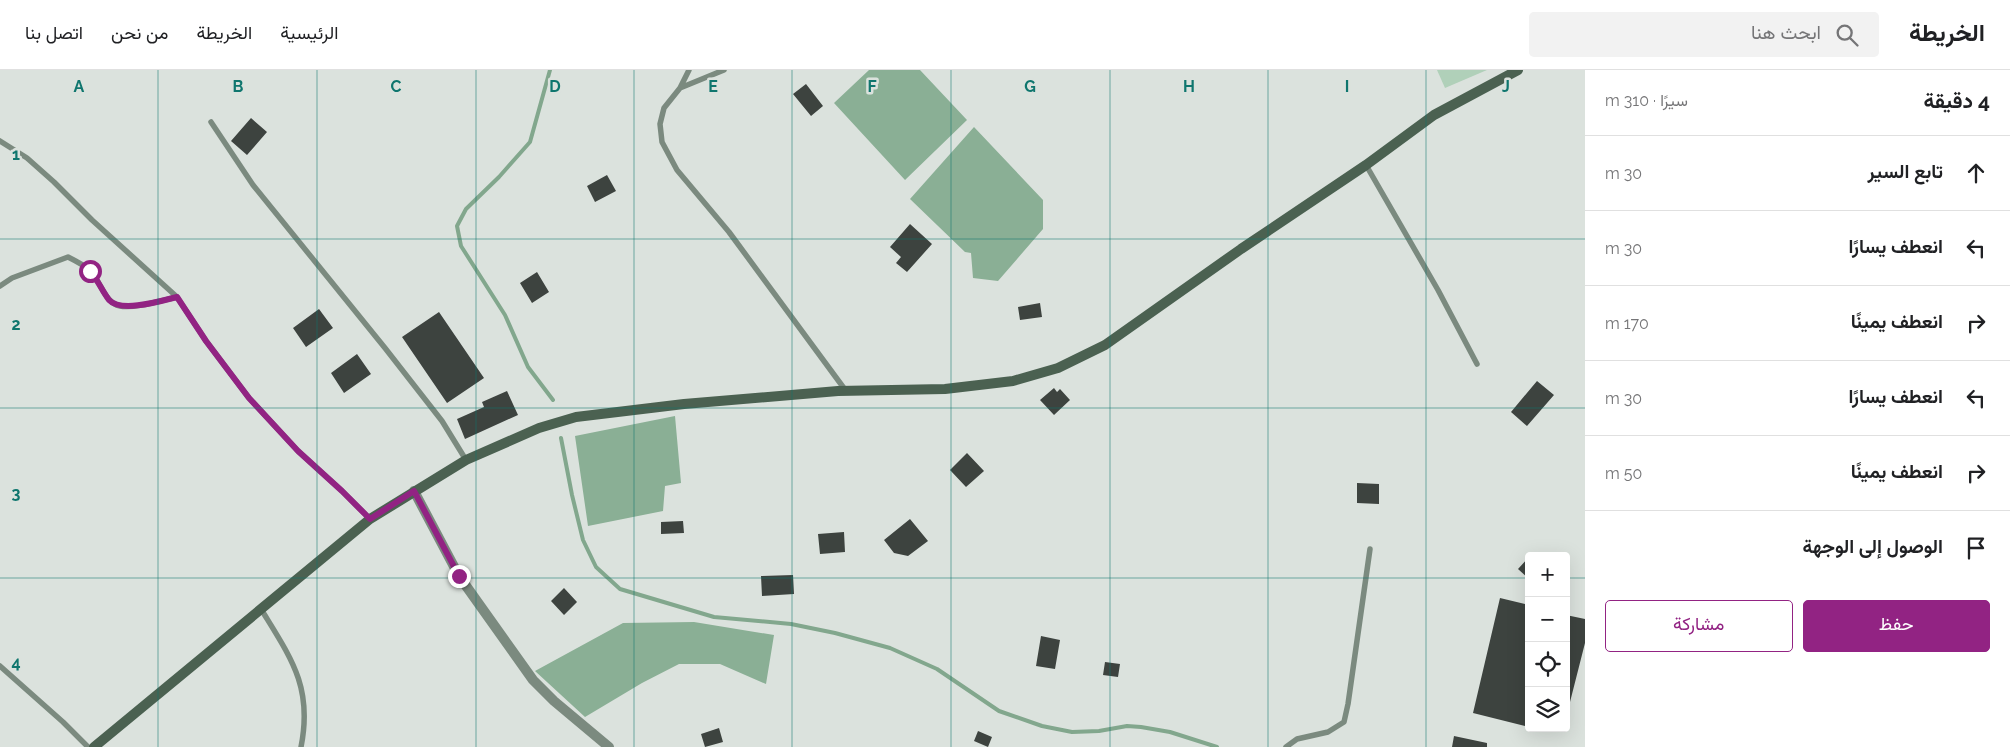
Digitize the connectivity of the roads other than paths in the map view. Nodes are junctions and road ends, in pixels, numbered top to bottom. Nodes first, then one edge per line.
1 (689, 70) edge
2 (724, 70) edge
3 (1518, 70) edge
4 (680, 88) junction
5 (210, 122) dead end
6 (0, 141) edge
7 (1366, 165) junction
8 (0, 286) edge
9 (177, 297) junction
10 (1477, 364) dead end
11 (846, 391) junction
12 (466, 460) junction
13 (414, 491) junction
14 (370, 519) junction
15 (1370, 549) dead end
16 (261, 609) junction
17 (0, 666) edge
18 (88, 747) edge
19 (94, 747) edge
20 (301, 747) edge
21 (609, 747) edge
22 (1286, 747) edge

1 - 4 lane
2 - 4 lane
3 - 7 street
4 - 11 lane
5 - 12 lane
6 - 9 lane
7 - 10 lane
7 - 11 street
8 - 9 lane
9 - 14 lane
11 - 12 street
12 - 13 street
13 - 14 street
13 - 21 street
14 - 16 street
15 - 22 lane
16 - 19 street
16 - 20 lane
17 - 18 lane

